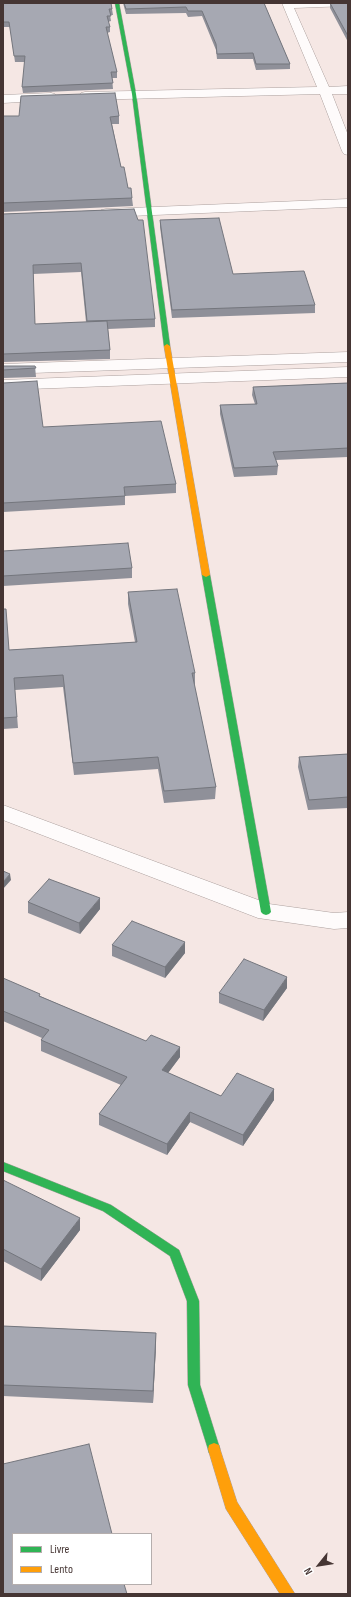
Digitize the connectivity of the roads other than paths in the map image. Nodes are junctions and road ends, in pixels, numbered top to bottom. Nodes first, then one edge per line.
1 (117, 3) edge
2 (348, 3) edge
3 (287, 4) edge
4 (348, 90) edge
5 (325, 91) junction
6 (134, 94) junction
7 (3, 99) edge
8 (348, 151) edge
9 (348, 203) edge
10 (150, 211) junction
11 (96, 213) edge
12 (348, 357) edge
13 (3, 369) edge
14 (170, 372) junction
15 (348, 372) edge
16 (3, 385) edge
17 (3, 812) edge
18 (266, 912) junction
19 (348, 920) edge
20 (3, 1166) edge
21 (288, 1594) edge

1 - 6 street
2 - 3 street
3 - 5 street
4 - 5 street
5 - 6 street
5 - 8 street
6 - 7 street
6 - 10 street
9 - 10 street
10 - 11 street
10 - 14 street
12 - 14 street
13 - 14 street
14 - 15 street
14 - 16 street
14 - 18 street
17 - 18 street
18 - 19 street
20 - 21 street

